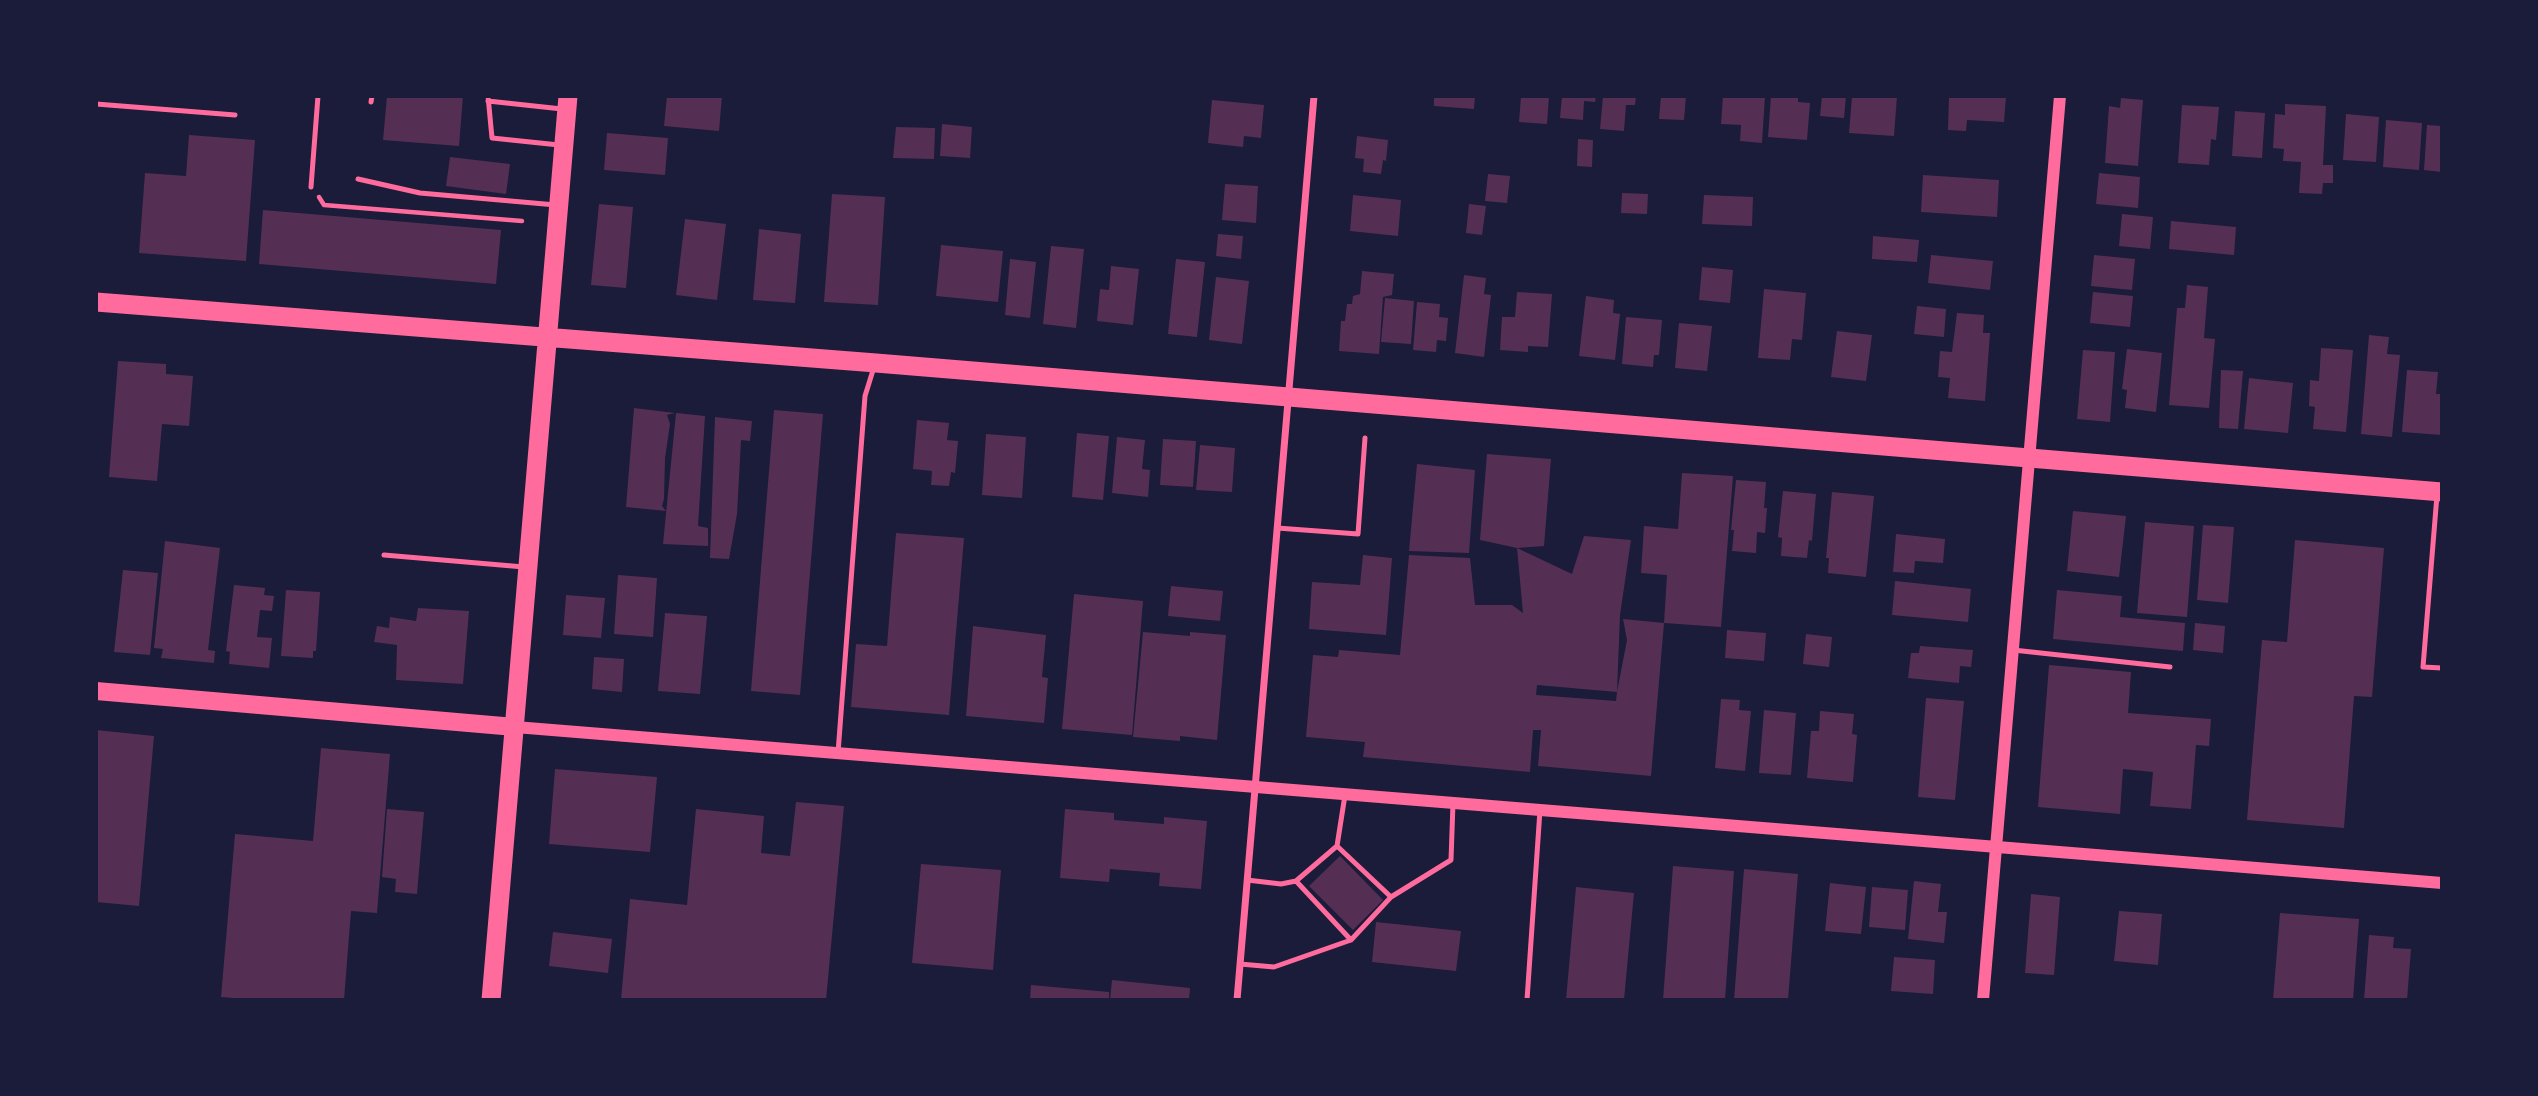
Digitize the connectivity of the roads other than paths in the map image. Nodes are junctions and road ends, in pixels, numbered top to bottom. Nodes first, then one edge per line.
1 (318, 96) edge
2 (1314, 96) edge
3 (2060, 96) edge
4 (488, 99) edge
5 (568, 103) edge
6 (96, 104) edge
7 (235, 115) dead end
8 (564, 145) junction
9 (358, 179) dead end
10 (311, 187) road end
11 (559, 206) junction
12 (96, 302) edge
13 (548, 339) junction
14 (876, 363) junction
15 (1288, 398) junction
16 (1365, 438) dead end
17 (2029, 459) junction
18 (2439, 492) edge
19 (1278, 528) junction
20 (384, 555) dead end
21 (529, 567) junction
22 (2012, 650) junction
23 (2169, 667) dead end
24 (2442, 668) edge
25 (96, 691) edge
26 (515, 727) junction
27 (838, 753) junction
28 (1255, 787) junction
29 (1345, 794) junction
30 (1453, 803) junction
31 (1540, 810) junction
32 (1337, 846) junction
33 (1996, 848) junction
34 (1247, 880) junction
35 (1296, 881) junction
36 (2442, 883) edge
37 (1391, 897) junction
38 (1351, 940) junction
39 (1240, 964) junction
40 (491, 1000) edge
41 (1237, 1000) edge
42 (1527, 1000) edge
43 (1983, 1000) edge

1 - 10 lane
2 - 15 street
3 - 17 street
4 - 5 lane
4 - 8 lane
5 - 8 highway
6 - 7 lane
8 - 11 highway
9 - 11 lane
11 - 13 highway
12 - 13 highway
13 - 14 highway
13 - 21 highway
14 - 15 highway
14 - 27 lane
15 - 17 highway
15 - 19 street
16 - 19 lane
17 - 18 highway
17 - 22 street
18 - 24 lane
19 - 28 street
20 - 21 lane
21 - 26 highway
22 - 23 lane
22 - 33 street
25 - 26 main road
26 - 27 street
26 - 40 highway
27 - 28 street
28 - 29 street
28 - 34 street
29 - 30 street
29 - 32 lane
30 - 31 street
30 - 37 lane
31 - 33 street
31 - 42 lane
32 - 35 lane
32 - 37 lane
33 - 36 street
33 - 43 street
34 - 35 lane
34 - 39 street
35 - 38 lane
37 - 38 lane
38 - 39 lane
39 - 41 street

